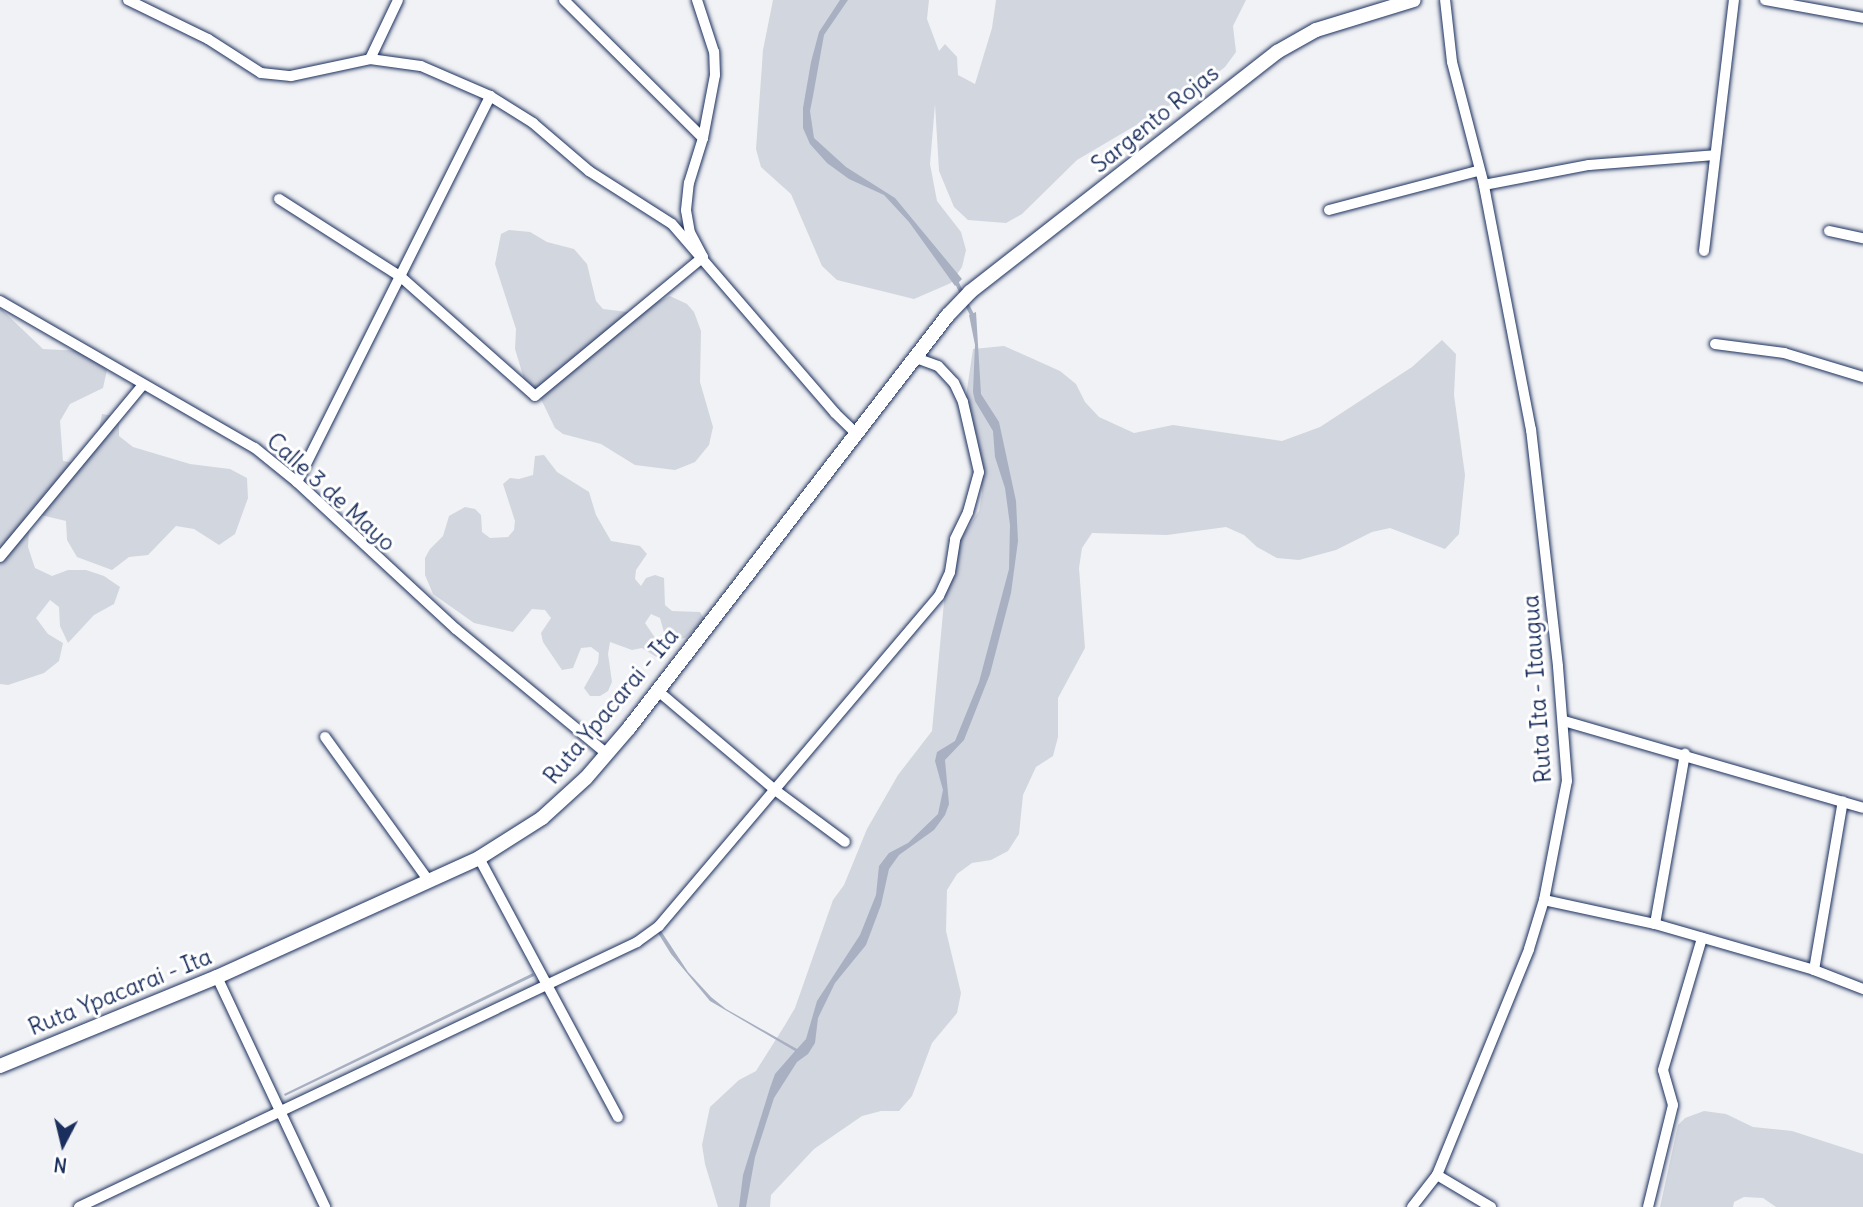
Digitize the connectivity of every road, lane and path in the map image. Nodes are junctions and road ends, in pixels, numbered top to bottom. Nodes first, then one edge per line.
1 (128, 0) edge
2 (398, 0) edge
3 (564, 0) edge
4 (697, 0) edge
5 (1414, 0) edge
6 (1445, 0) edge
7 (1734, 0) edge
8 (1765, 0) edge
9 (1863, 18) edge
10 (370, 59) junction
11 (490, 96) junction
12 (703, 138) junction
13 (1715, 155) junction
14 (1478, 172) junction
15 (1484, 185) junction
16 (279, 199) dead end
17 (1329, 210) dead end
18 (1829, 231) dead end
19 (1863, 238) edge
20 (1704, 251) dead end
21 (703, 257) junction
22 (401, 278) junction
23 (0, 301) edge
24 (948, 315) joint
25 (1715, 344) dead end
26 (916, 358) junction
27 (1863, 377) edge
28 (143, 385) junction
29 (857, 434) junction
30 (297, 482) junction
31 (0, 557) edge
32 (658, 691) junction
33 (1564, 721) junction
34 (326, 737) dead end
35 (607, 754) junction
36 (1685, 754) junction
37 (775, 790) junction
38 (1843, 801) junction
39 (1863, 808) edge
40 (845, 842) dead end
41 (479, 858) junction
42 (429, 881) junction
43 (1544, 900) junction
44 (1655, 925) junction
45 (1702, 938) junction
46 (1814, 970) junction
47 (217, 977) junction
48 (548, 984) junction
49 (1863, 989) edge
50 (0, 1066) edge
51 (281, 1111) junction
52 (618, 1118) dead end
53 (1437, 1175) junction
54 (79, 1207) edge
55 (325, 1207) edge
56 (1412, 1207) edge
57 (1491, 1207) edge
58 (1648, 1207) edge

1 - 10 street
2 - 10 street
3 - 12 street
4 - 12 street
5 - 24 street, Sargento Rojas
6 - 14 street, Ruta Ita - Itaugua
7 - 13 street
8 - 9 street
10 - 11 street
11 - 21 street
11 - 22 street
12 - 21 street
13 - 15 street
13 - 20 street
14 - 15 street, Ruta Ita - Itaugua
14 - 17 street
15 - 33 street, Ruta Ita - Itaugua
16 - 22 street
18 - 19 street
21 - 22 street
21 - 29 street
22 - 30 street
23 - 28 street, Calle 3 de Mayo
24 - 26 street, Ruta Ypacarai - Ita
25 - 27 street
26 - 29 street, Ruta Ypacarai - Ita
26 - 37 street
28 - 30 street, Calle 3 de Mayo
28 - 31 street
29 - 32 street, Ruta Ypacarai - Ita
30 - 35 street, Calle 3 de Mayo
32 - 35 street, Ruta Ypacarai - Ita
32 - 37 street
33 - 36 street
33 - 43 street, Ruta Ita - Itaugua
34 - 42 street
35 - 41 street, Ruta Ypacarai - Ita
36 - 38 street
36 - 44 street
37 - 40 street
37 - 48 street
38 - 39 street
38 - 46 street
41 - 42 street, Ruta Ypacarai - Ita
41 - 48 street
42 - 47 street, Ruta Ypacarai - Ita
43 - 44 street
43 - 53 street, Ruta Ita - Itaugua
44 - 45 street
45 - 46 street
45 - 58 street
46 - 49 street
47 - 50 street, Ruta Ypacarai - Ita
47 - 51 street
48 - 51 street
48 - 52 street
51 - 54 street
51 - 55 street
53 - 56 street, Ruta Ita - Itaugua
53 - 57 street

